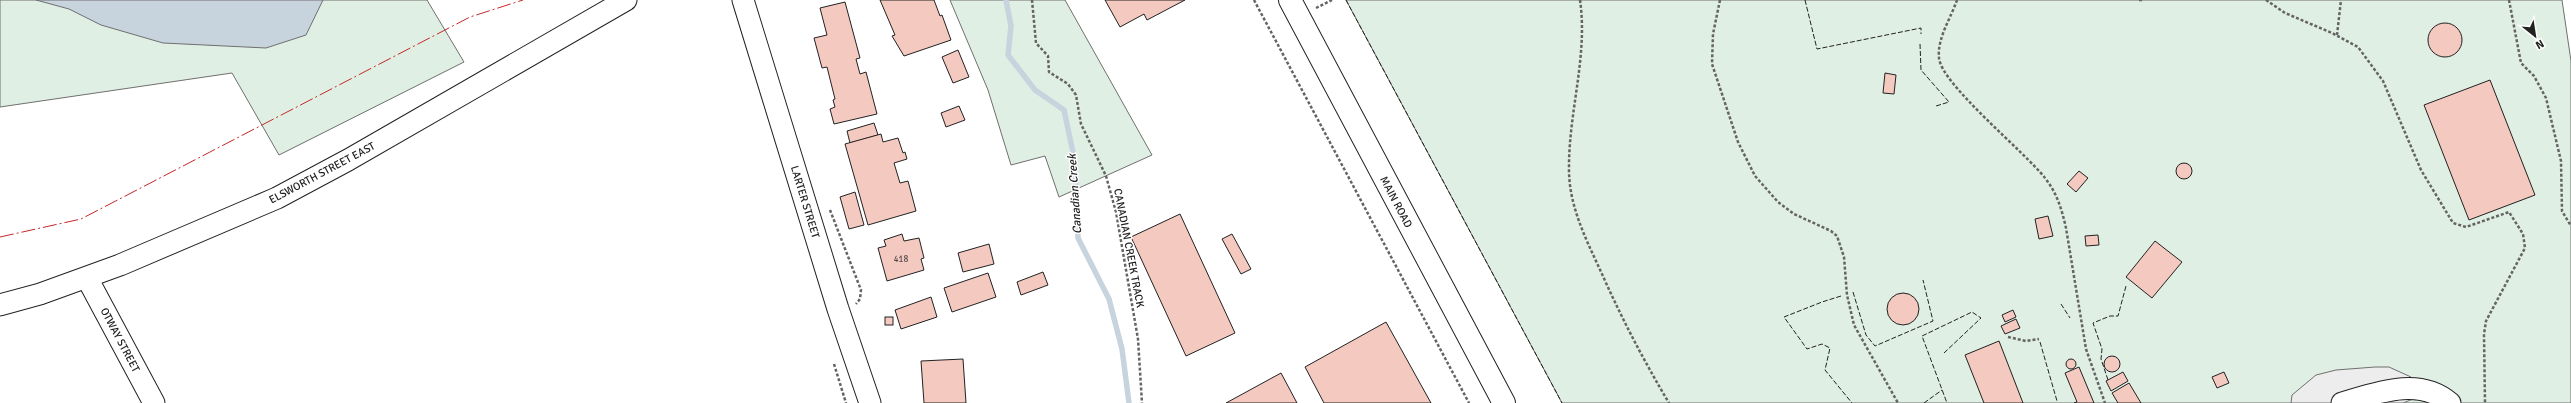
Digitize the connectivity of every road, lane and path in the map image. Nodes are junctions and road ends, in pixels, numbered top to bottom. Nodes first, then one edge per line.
1 (626, 0) edge
2 (743, 0) edge
3 (1032, 0) edge
4 (1254, 0) edge
5 (1290, 0) edge
6 (1580, 0) edge
7 (1720, 0) edge
8 (1957, 0) edge
9 (2139, 0) edge
10 (2144, 0) edge
11 (2266, 0) edge
12 (2341, 0) edge
13 (2509, 0) edge
14 (2337, 35) junction
15 (2571, 226) edge
16 (87, 278) junction
17 (0, 305) edge
18 (2008, 337) dead end
19 (2039, 339) dead end
20 (833, 360) dead end
21 (154, 403) edge
22 (846, 403) edge
23 (870, 403) edge
24 (1142, 403) edge
25 (1468, 403) edge
26 (1504, 403) edge
27 (1669, 403) edge
28 (1898, 403) edge
29 (2105, 403) edge
30 (2342, 403) edge
31 (2450, 403) edge
32 (2484, 403) edge

1 - 16 street, ELSWORTH STREET EAST
2 - 23 street, LARTER STREET
3 - 24 path, CANADIAN CREEK TRACK
4 - 25 path
5 - 26 main road, MAIN ROAD
6 - 27 path
7 - 28 path
8 - 29 path
9 - 10 path
11 - 14 path
12 - 14 path
13 - 15 path
14 - 32 path
16 - 17 street, ELSWORTH STREET EAST
16 - 21 street, OTWAY STREET
18 - 19 path
20 - 22 path
30 - 31 street

